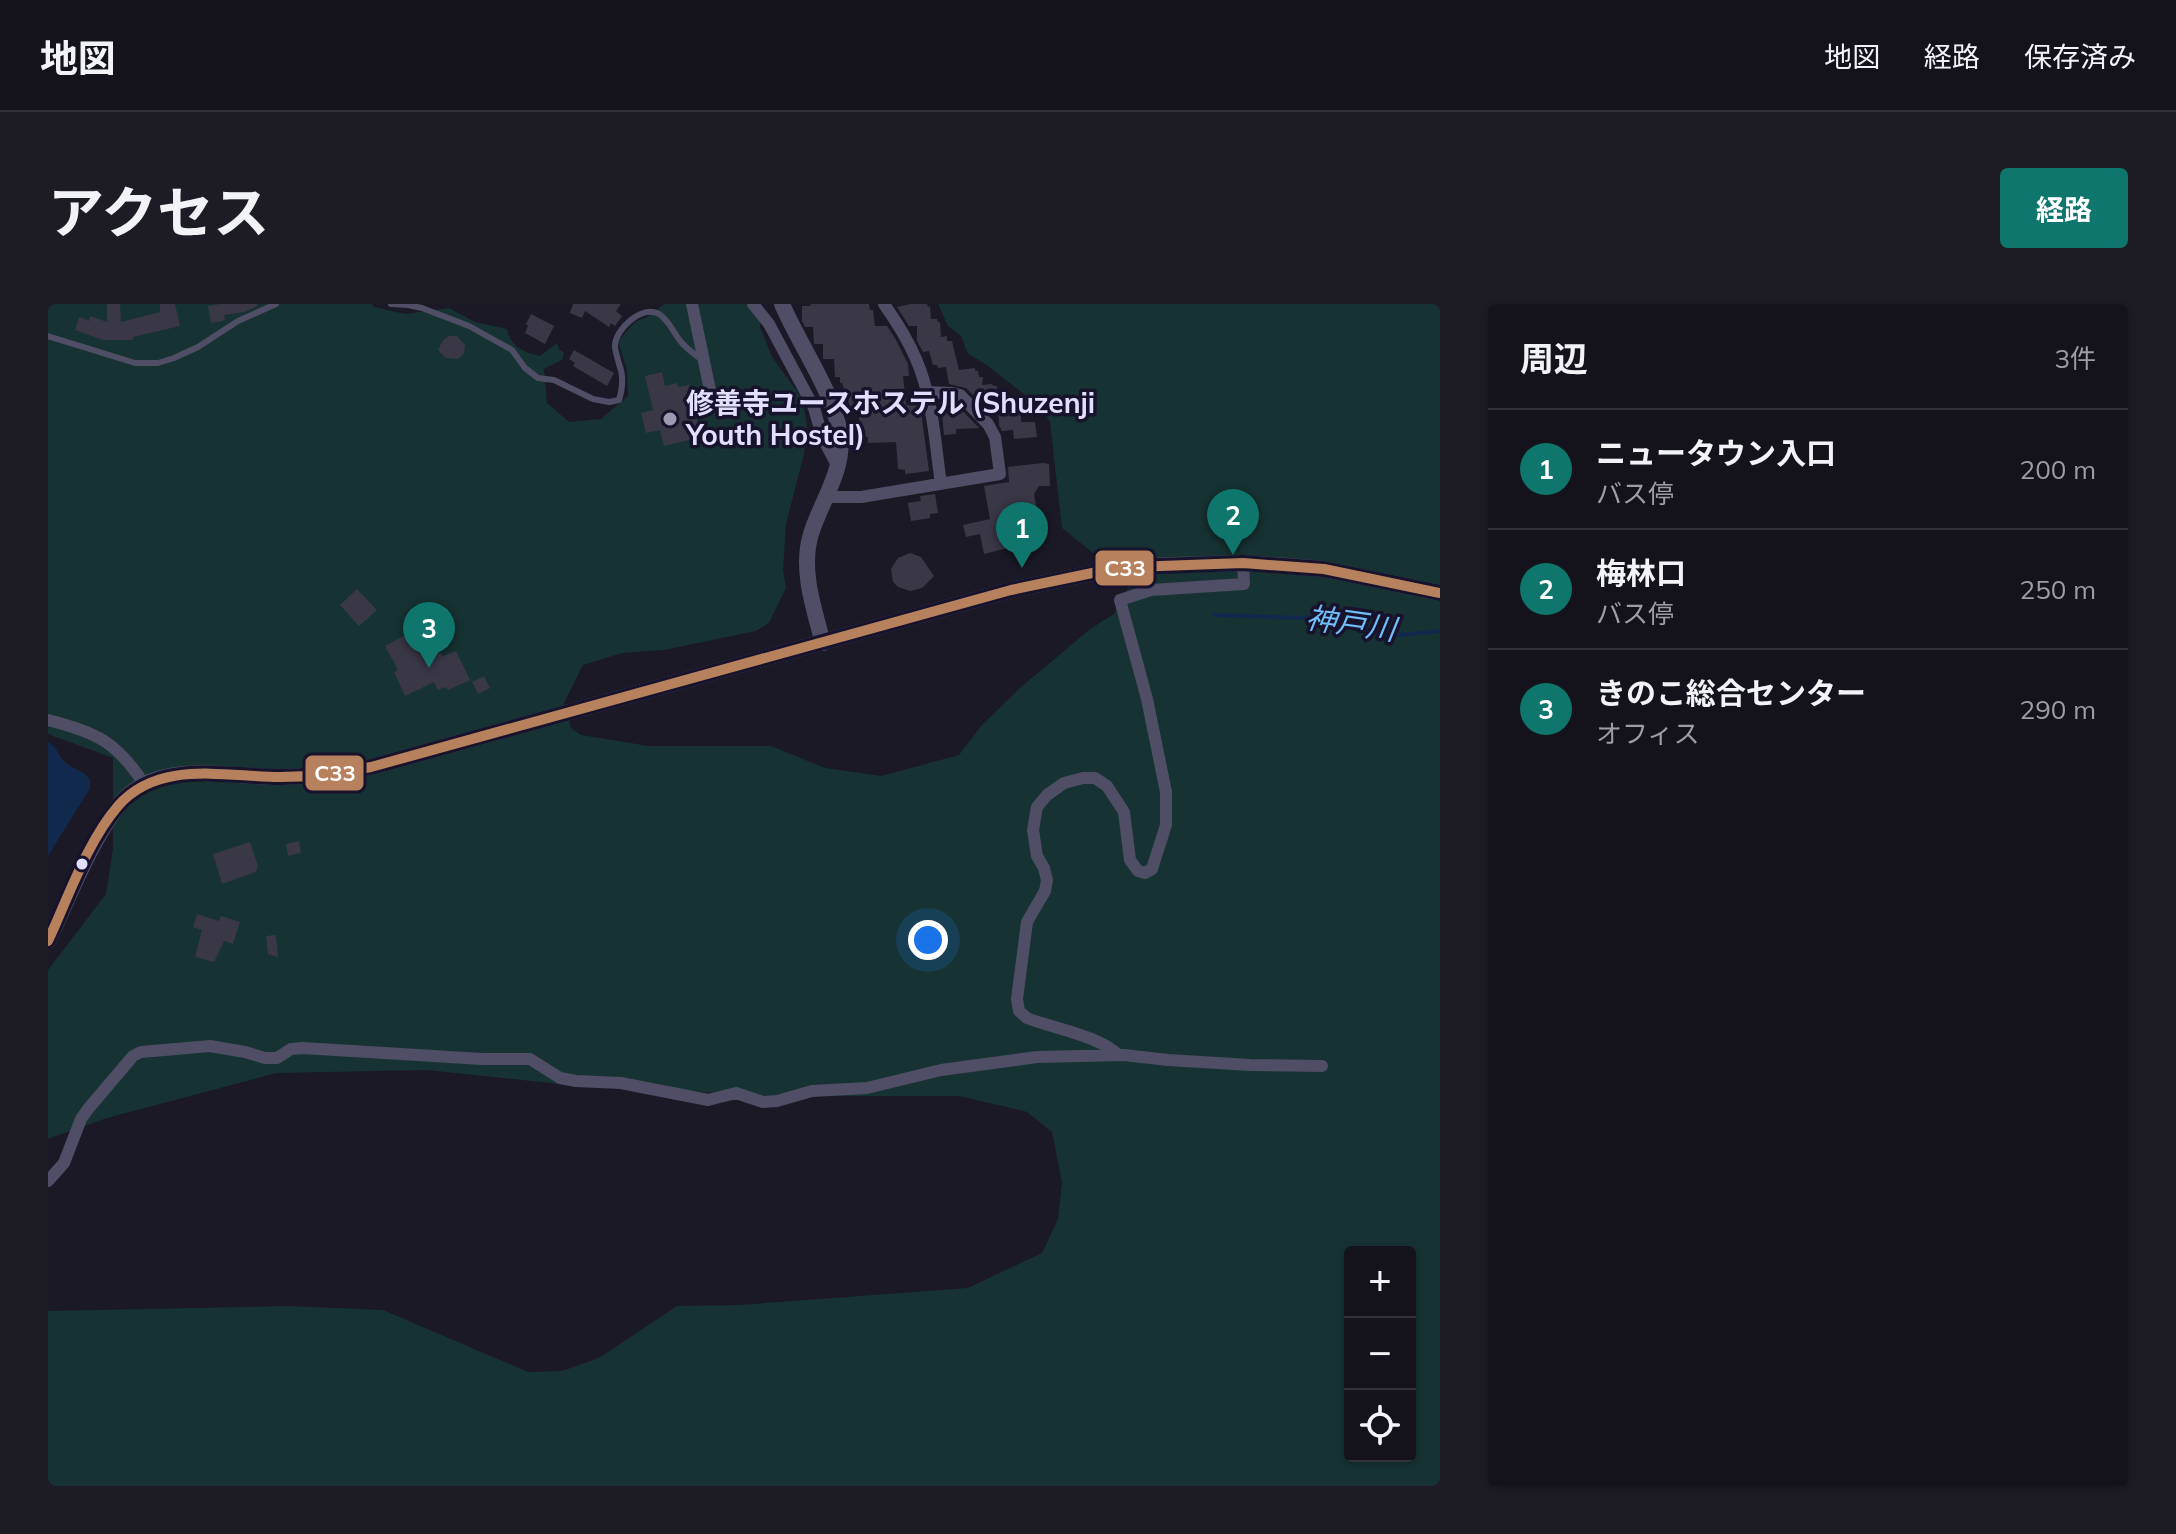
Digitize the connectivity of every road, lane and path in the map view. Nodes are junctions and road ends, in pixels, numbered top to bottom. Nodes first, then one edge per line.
1 (276, 304) edge
2 (391, 304) edge
3 (692, 304) edge
4 (753, 304) edge
5 (782, 304) edge
6 (884, 304) edge
7 (48, 336) edge
8 (703, 360) junction
9 (710, 390) dead end
10 (926, 392) junction
11 (838, 467) junction
12 (941, 484) junction
13 (826, 497) junction
14 (1243, 563) junction
15 (1440, 593) edge
16 (823, 643) junction
17 (48, 720) edge
18 (144, 784) junction
19 (48, 941) edge
20 (1118, 1055) junction
21 (1322, 1066) dead end
22 (48, 1181) edge

1 - 7 lane
2 - 8 lane
3 - 8 street
4 - 11 street
5 - 11 street
6 - 10 street
8 - 9 street
10 - 12 street
10 - 12 street
11 - 13 street
12 - 13 street
13 - 16 street
14 - 15 street
14 - 16 street
14 - 20 street
16 - 18 street
17 - 18 street
18 - 19 street
20 - 21 street
20 - 22 street

